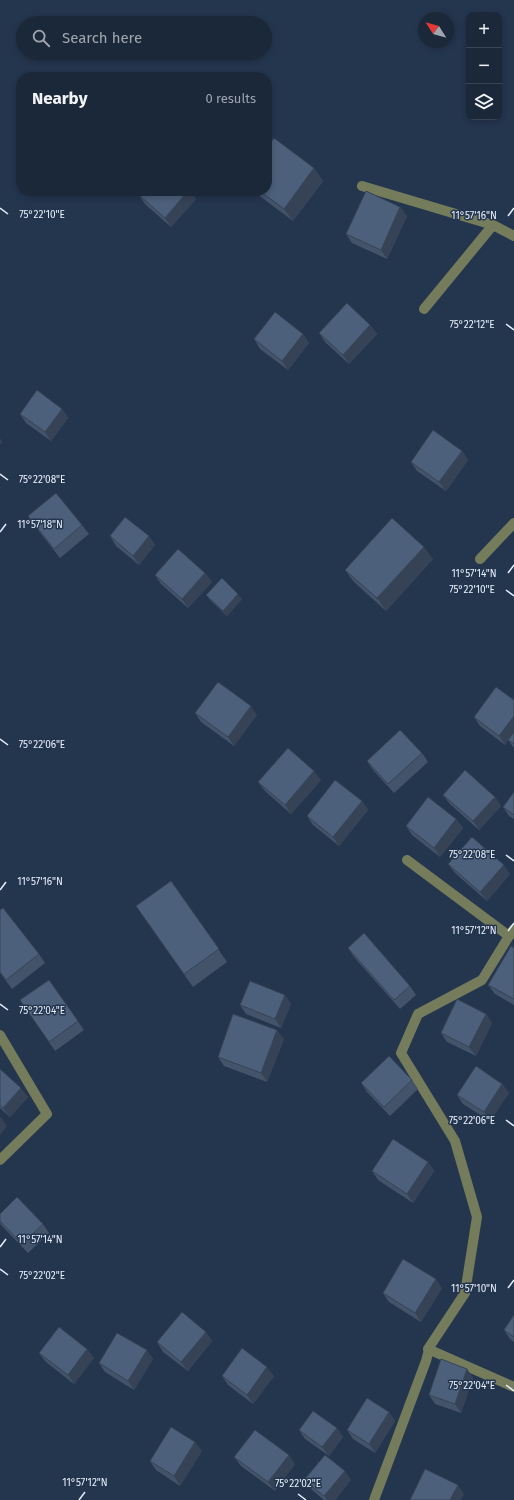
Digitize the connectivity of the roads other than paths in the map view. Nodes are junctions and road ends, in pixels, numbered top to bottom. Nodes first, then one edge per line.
1 (362, 186) dead end
2 (493, 225) junction
3 (514, 236) edge
4 (424, 309) dead end
5 (514, 523) edge
6 (480, 559) dead end
7 (406, 860) dead end
8 (511, 932) edge
9 (0, 1035) edge
10 (0, 1160) edge
11 (429, 1350) junction
12 (514, 1387) edge
13 (374, 1500) edge

1 - 2 street
2 - 3 street
2 - 4 street
5 - 6 street
7 - 8 street
8 - 11 street
9 - 10 street
11 - 12 street
11 - 13 street

